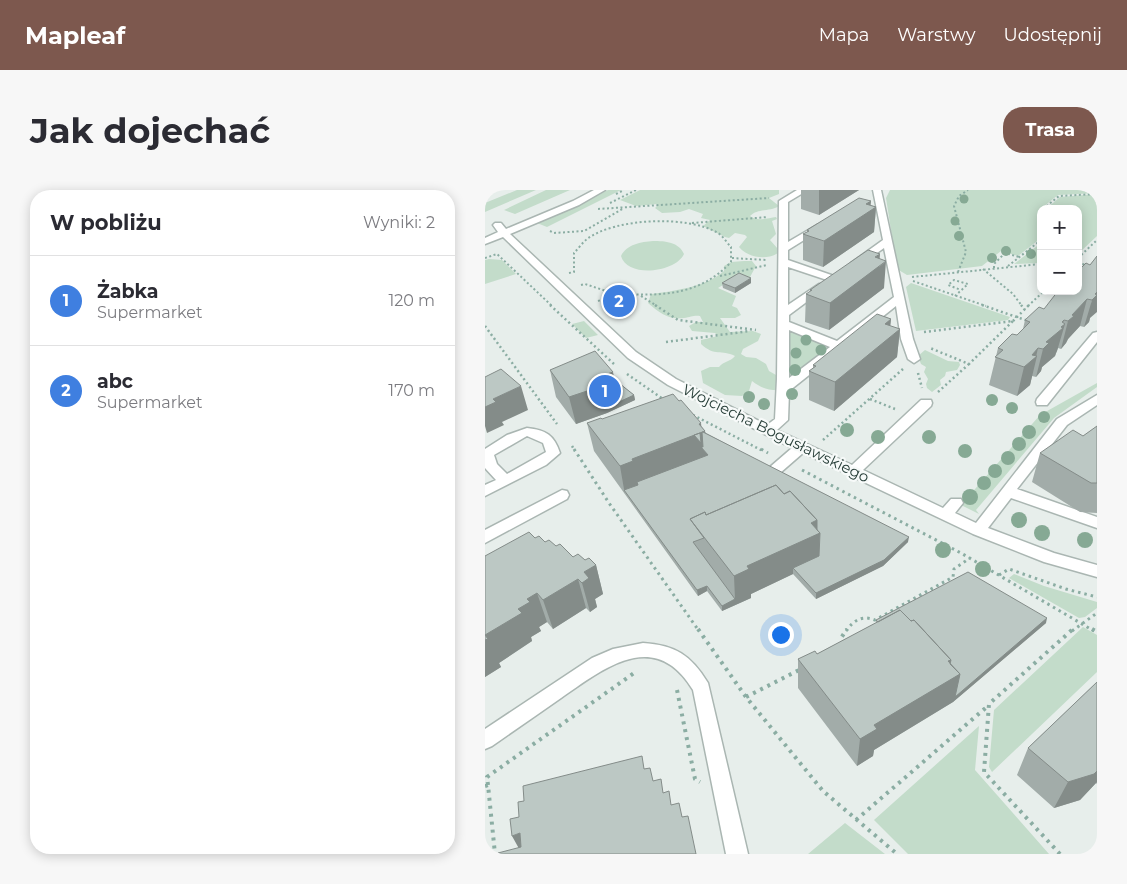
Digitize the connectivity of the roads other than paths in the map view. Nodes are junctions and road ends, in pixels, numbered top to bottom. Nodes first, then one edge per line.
1 (601, 190) edge
2 (804, 190) edge
3 (876, 193) edge
4 (783, 196) edge
5 (534, 210) dead end
6 (826, 224) edge
7 (498, 225) junction
8 (485, 230) edge
9 (505, 234) junction
10 (485, 241) edge
11 (888, 241) junction
12 (783, 255) junction
13 (840, 275) junction
14 (900, 298) junction
15 (782, 321) junction
16 (1097, 335) edge
17 (838, 346) junction
18 (914, 359) road end
19 (782, 390) junction
20 (1097, 399) edge
21 (1043, 402) dead end
22 (926, 403) road end
23 (769, 431) junction
24 (803, 446) junction
25 (775, 470) edge
26 (854, 471) junction
27 (505, 481) dead end
28 (485, 491) edge
29 (1007, 492) junction
30 (562, 495) dead end
31 (956, 503) dead end
32 (945, 515) junction
33 (1097, 523) edge
34 (978, 530) junction
35 (485, 537) edge
36 (1097, 571) edge
37 (485, 740) edge
38 (737, 854) edge

1 - 9 street
2 - 4 street
3 - 11 street
4 - 12 street
5 - 7 street
6 - 12 street
7 - 8 street
7 - 9 street, Wojciecha Bogusławskiego
9 - 10 street
9 - 23 street, Wojciecha Bogusławskiego
11 - 13 street
11 - 14 street
12 - 13 street
12 - 15 street
13 - 15 street
14 - 17 street
14 - 18 street
15 - 17 street
15 - 19 street
16 - 21 street
17 - 19 street
19 - 23 street
20 - 29 street
22 - 26 street
23 - 24 street, Wojciecha Bogusławskiego
24 - 25 street
24 - 26 street, Wojciecha Bogusławskiego
26 - 32 street, Wojciecha Bogusławskiego
27 - 28 street
29 - 33 street
29 - 34 street
30 - 35 street
31 - 32 street
32 - 34 street, Wojciecha Bogusławskiego
34 - 36 street, Wojciecha Bogusławskiego
37 - 38 street

